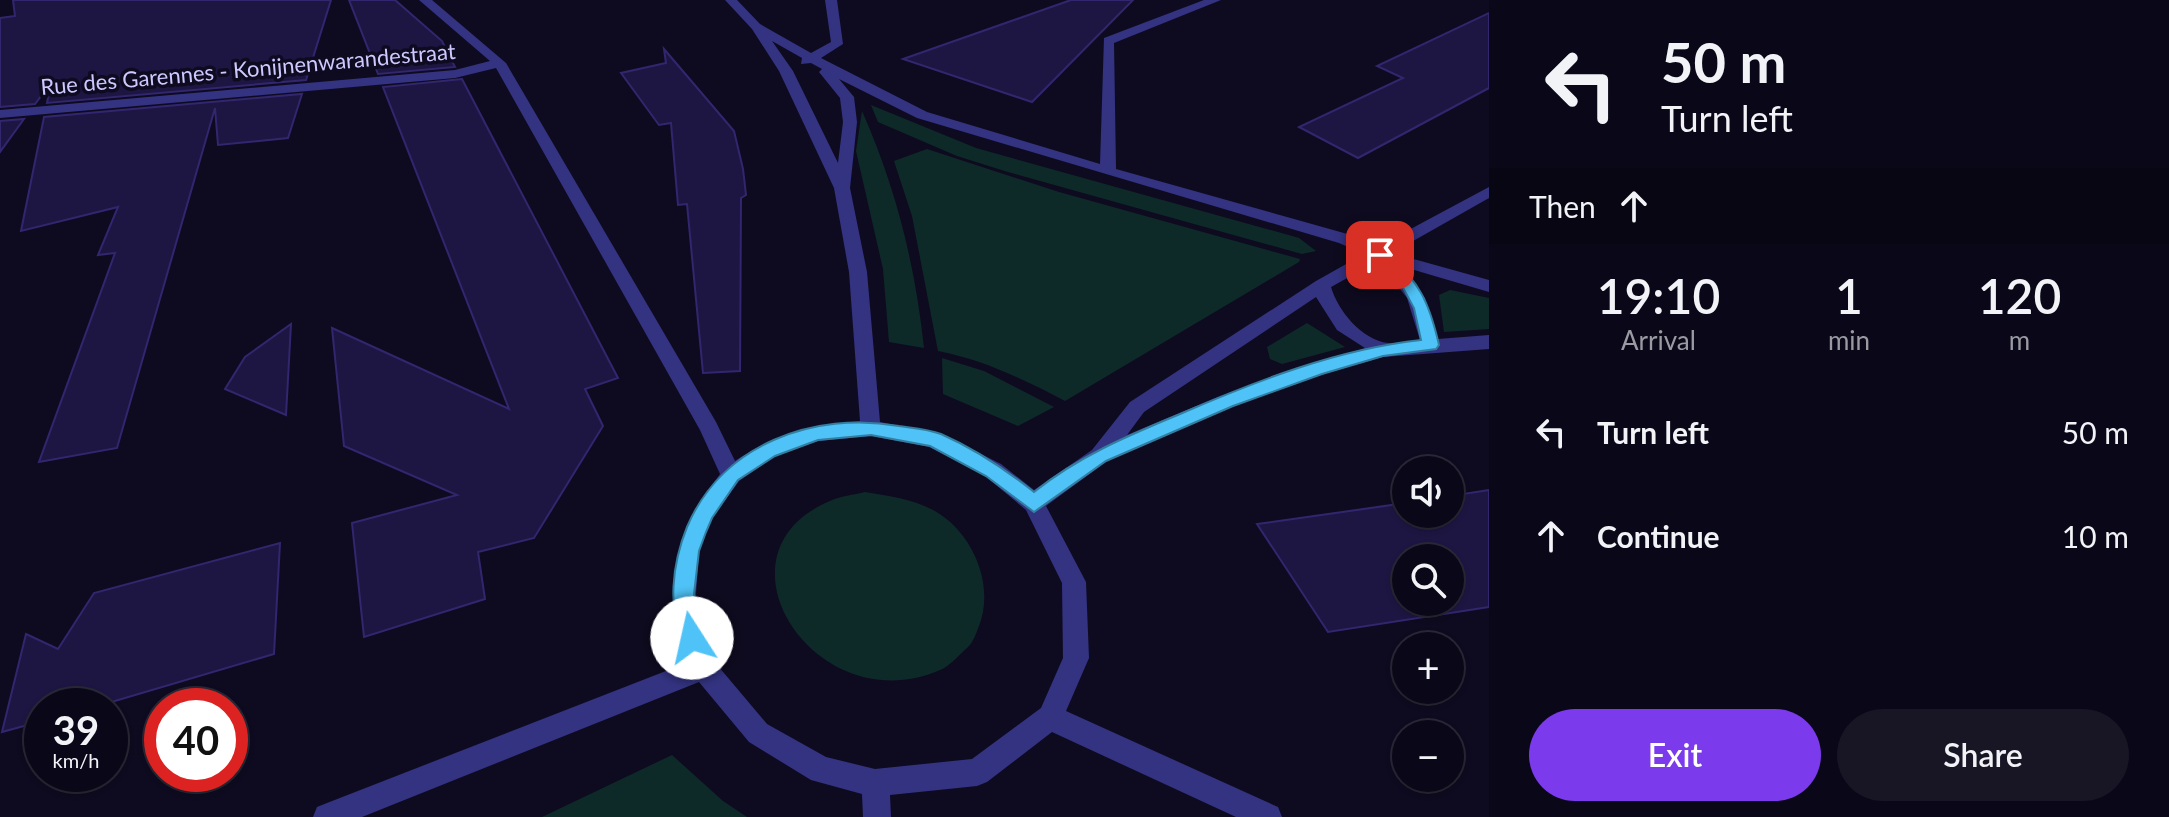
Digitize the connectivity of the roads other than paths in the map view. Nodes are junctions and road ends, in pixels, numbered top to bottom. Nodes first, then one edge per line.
1 (425, 0) edge
2 (731, 0) edge
3 (831, 0) edge
4 (1215, 0) edge
5 (756, 27) junction
6 (813, 58) junction
7 (500, 63) junction
8 (786, 71) junction
9 (0, 114) edge
10 (1108, 170) junction
11 (842, 188) junction
12 (1489, 192) edge
13 (1380, 255) junction
14 (1322, 285) junction
15 (1489, 286) edge
16 (1489, 342) edge
17 (1430, 345) junction
18 (1383, 350) junction
19 (871, 428) junction
20 (1099, 456) junction
21 (731, 475) junction
22 (1034, 503) junction
23 (704, 668) junction
24 (1050, 717) junction
25 (875, 783) junction
26 (327, 817) edge
27 (877, 817) edge
28 (1268, 817) edge

1 - 7 street
2 - 5 street
3 - 6 street
4 - 10 street
5 - 6 street
5 - 8 street
6 - 8 street
6 - 10 street
6 - 11 street
7 - 9 street, Rue des Garennes - Konijnenwarandestraat
7 - 21 street
8 - 11 street
10 - 13 street
11 - 19 street
12 - 13 street
13 - 14 street
13 - 15 street
13 - 17 street
14 - 18 street
14 - 20 street
16 - 17 street
17 - 18 street
18 - 20 street
19 - 21 street
19 - 22 street
20 - 22 street
21 - 23 street
22 - 24 street
23 - 25 street
23 - 26 street
24 - 25 street
24 - 28 street
25 - 27 street

